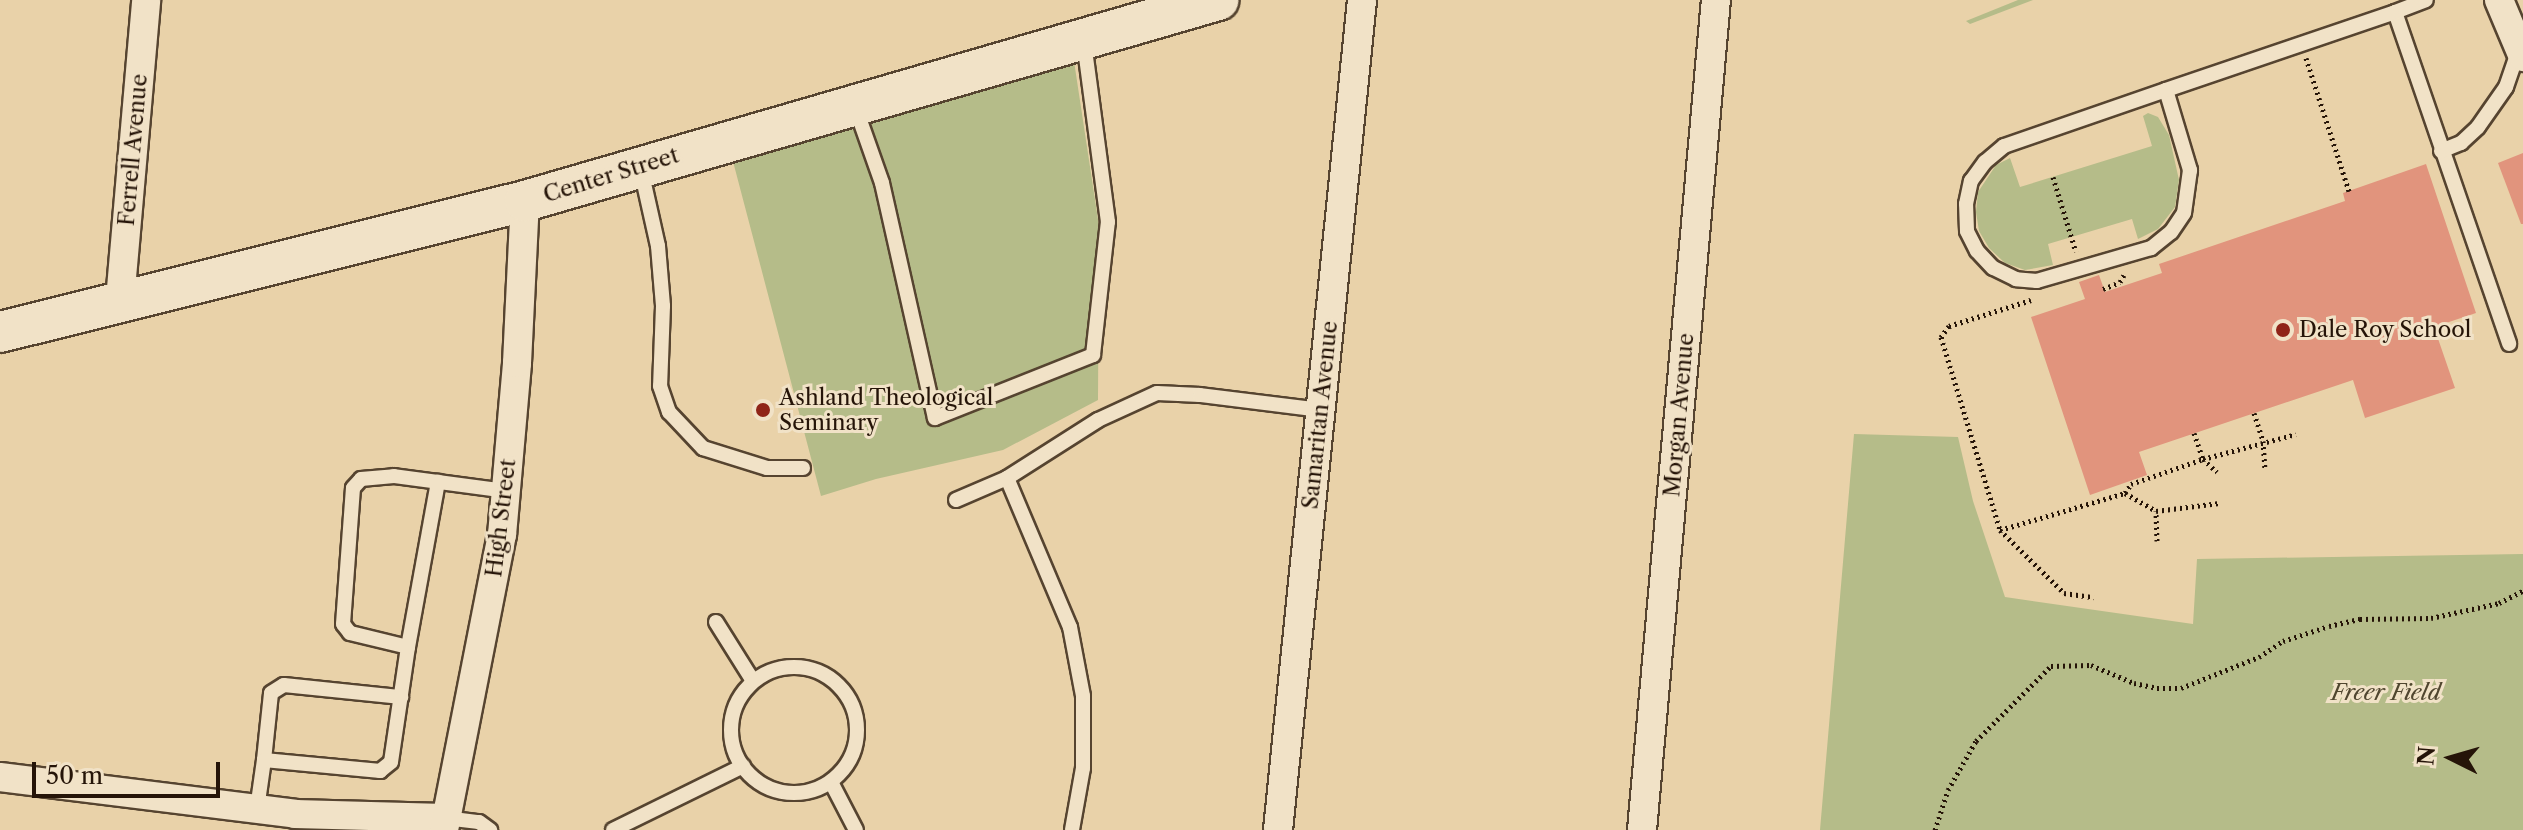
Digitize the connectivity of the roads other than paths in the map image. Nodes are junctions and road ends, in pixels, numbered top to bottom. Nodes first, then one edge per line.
1 (146, 0) edge
2 (1218, 0) edge
3 (1362, 0) edge
4 (1716, 0) edge
5 (2426, 0) edge
6 (2499, 0) edge
7 (1168, 8) edge
8 (2395, 12) junction
9 (1083, 39) junction
10 (2520, 54) edge
11 (2166, 90) junction
12 (854, 104) junction
13 (2441, 151) junction
14 (640, 166) junction
15 (525, 201) junction
16 (120, 300) junction
17 (0, 332) edge
18 (2509, 344) dead end
19 (1320, 410) junction
20 (803, 468) dead end
21 (1007, 478) junction
22 (438, 482) junction
23 (506, 491) junction
24 (956, 500) dead end
25 (716, 622) dead end
26 (408, 647) junction
27 (753, 681) junction
28 (401, 697) junction
29 (264, 760) junction
30 (743, 766) junction
31 (0, 777) edge
32 (831, 782) junction
33 (257, 809) junction
34 (445, 824) edge
35 (490, 830) edge
36 (613, 830) edge
37 (856, 830) edge
38 (1072, 830) edge
39 (1278, 830) edge
40 (1642, 830) edge

1 - 16 street, Ferrell Avenue
2 - 7 main road, Center Street
3 - 19 street, Samaritan Avenue
4 - 40 street, Morgan Avenue
5 - 8 lane
6 - 10 street
7 - 9 main road, Center Street
8 - 11 lane
8 - 13 lane
9 - 12 main road, Center Street
9 - 12 lane
10 - 13 lane
11 - 11 lane
12 - 14 main road, Center Street
13 - 18 lane
14 - 15 main road, Center Street
14 - 20 lane
15 - 16 main road, Center Street
15 - 23 street, High Street
16 - 17 main road, Center Street
19 - 21 lane
19 - 39 street, Samaritan Avenue
21 - 24 lane
21 - 38 lane
22 - 23 lane
22 - 26 lane
22 - 26 lane
23 - 34 street, High Street
25 - 27 lane
26 - 28 lane
27 - 30 lane
27 - 32 lane
28 - 29 lane
28 - 29 lane
29 - 33 lane
30 - 32 lane
30 - 36 lane
31 - 33 street
32 - 37 lane
33 - 34 street
34 - 35 lane

